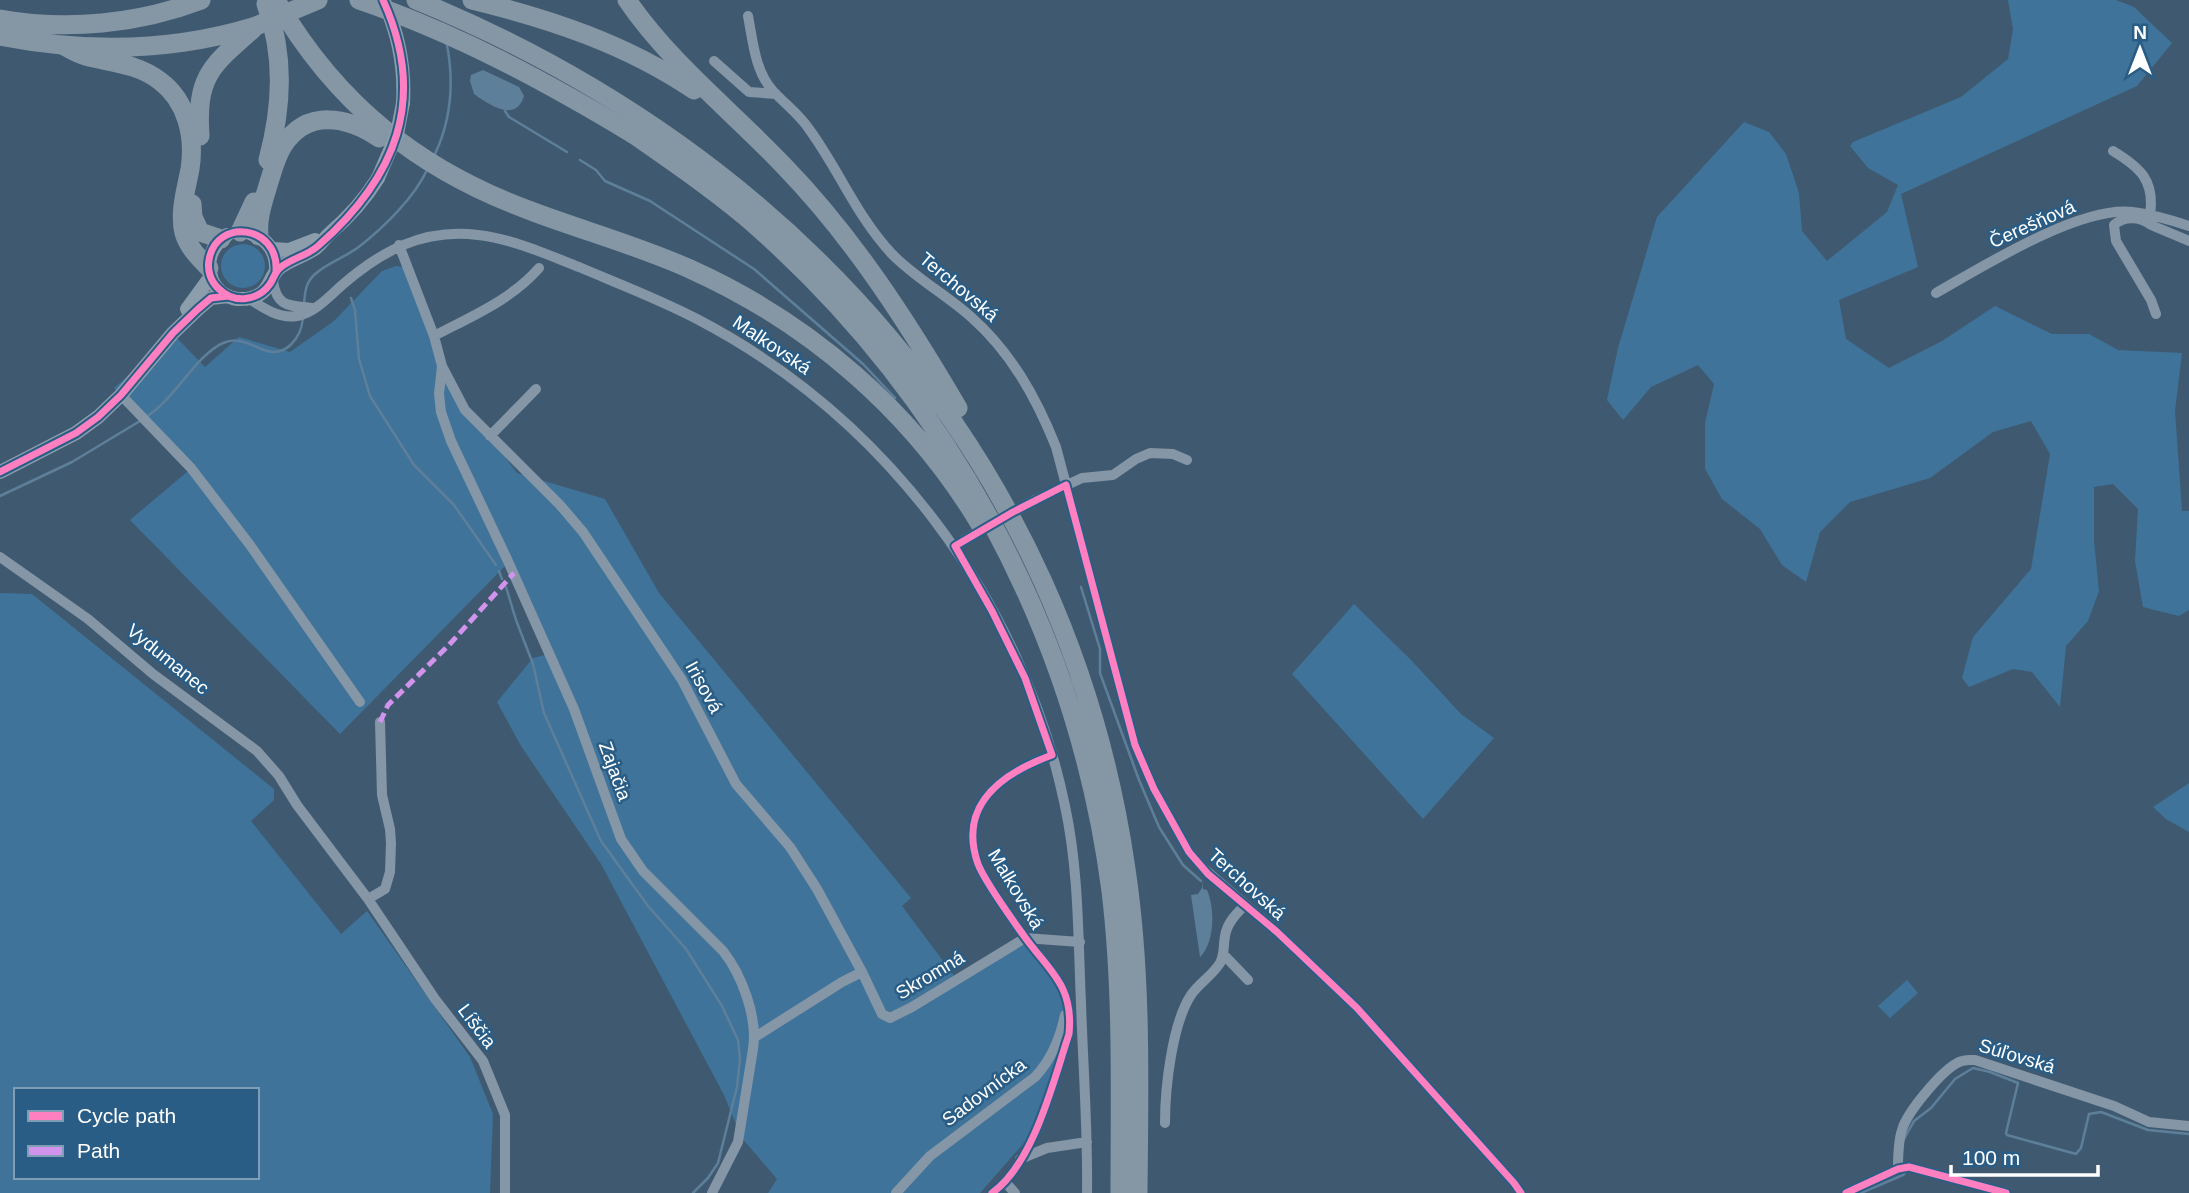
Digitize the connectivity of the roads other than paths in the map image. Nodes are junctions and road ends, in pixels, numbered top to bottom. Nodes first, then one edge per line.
1 (201, 0) edge
2 (265, 0) edge
3 (276, 0) edge
4 (318, 0) edge
5 (359, 0) edge
6 (383, 0) edge
7 (416, 0) edge
8 (472, 0) edge
9 (626, 0) edge
10 (748, 16) dead end
11 (0, 19) edge
12 (256, 26) junction
13 (0, 36) edge
14 (64, 46) junction
15 (714, 61) dead end
16 (776, 94) junction
17 (740, 123) junction
18 (635, 125) junction
19 (2113, 151) dead end
20 (418, 156) junction
21 (2151, 219) junction
22 (2189, 226) edge
23 (326, 237) junction
24 (221, 239) junction
25 (257, 239) junction
26 (2189, 241) edge
27 (399, 245) junction
28 (539, 268) dead end
29 (210, 272) junction
30 (274, 276) junction
31 (1936, 293) dead end
32 (228, 296) junction
33 (248, 299) junction
34 (293, 311) junction
35 (2156, 314) dead end
36 (173, 333) junction
37 (434, 336) junction
38 (442, 366) junction
39 (536, 389) dead end
40 (121, 396) junction
41 (490, 436) junction
42 (1188, 460) dead end
43 (0, 472) edge
44 (993, 485) junction
45 (1066, 485) junction
46 (959, 543) junction
47 (0, 556) edge
48 (1028, 594) junction
49 (360, 702) dead end
50 (380, 723) dead end
51 (1052, 755) junction
52 (298, 805) joint
53 (368, 899) junction
54 (1245, 905) junction
55 (1026, 938) junction
56 (1080, 942) junction
57 (1224, 955) junction
58 (862, 972) junction
59 (1248, 980) dead end
60 (1068, 1002) junction
61 (755, 1037) junction
62 (1165, 1123) dead end
63 (2189, 1126) edge
64 (1087, 1142) junction
65 (1020, 1159) junction
66 (1903, 1168) junction
67 (1005, 1182) junction
68 (505, 1193) edge
69 (712, 1193) edge
70 (896, 1193) edge
71 (992, 1193) edge
72 (1015, 1193) edge
73 (1087, 1193) edge
74 (1120, 1193) edge
75 (1138, 1193) edge
76 (1521, 1193) edge
77 (1846, 1193) edge
78 (2006, 1193) edge

1 - 11 highway
2 - 25 highway
3 - 20 highway
4 - 12 highway, bridge
5 - 18 highway, bridge
6 - 23 main road, bridge
7 - 18 highway
8 - 17 highway
9 - 17 highway
10 - 16 street, Terchovská
12 - 14 highway
12 - 24 highway
13 - 14 highway
14 - 29 highway
15 - 16 street
16 - 45 street, Terchovská
17 - 44 highway
18 - 44 highway
18 - 48 highway
19 - 21 street
20 - 25 highway
20 - 48 highway
21 - 22 street, Čerešňová
21 - 26 street, Čerešňová
21 - 31 street, Čerešňová
21 - 35 street, Čerešňová
23 - 25 main road
23 - 30 main road
24 - 25 main road
24 - 29 main road
25 - 30 main road
27 - 34 street, Malkovská
27 - 37 street, Zajačia
27 - 46 street, Malkovská
28 - 37 street
29 - 32 main road
29 - 36 main road
30 - 33 main road
30 - 34 street
32 - 33 main road
32 - 36 main road
33 - 34 street
36 - 40 main road
37 - 38 street, Zajačia
38 - 41 street, Irisová
38 - 61 street, Zajačia
39 - 41 street
40 - 43 main road
40 - 49 street
41 - 58 street, Irisová
42 - 45 street
44 - 75 highway
45 - 46 street, bridge
45 - 54 street, Terchovská
46 - 51 street, Malkovská
47 - 52 street, Vydumanec
48 - 74 highway
50 - 53 street
51 - 55 street, Malkovská
51 - 56 street, Malkovská
52 - 53 street, Líščia
53 - 68 street, Líščia
54 - 57 street, Terchovská
54 - 76 street, Terchovská
55 - 56 street
55 - 58 street, Skromná
55 - 60 street, Malkovská
56 - 64 street, Malkovská
57 - 59 street
57 - 62 street, Terchovská
58 - 61 street
60 - 65 street, Malkovská
60 - 70 street, Sadovnícka
61 - 69 street, Zajačia
63 - 66 street, Súľovská
64 - 65 street
64 - 73 street, Malkovská
65 - 67 street, Malkovská
66 - 77 street
66 - 78 street
67 - 71 street, Malkovská
67 - 72 street

